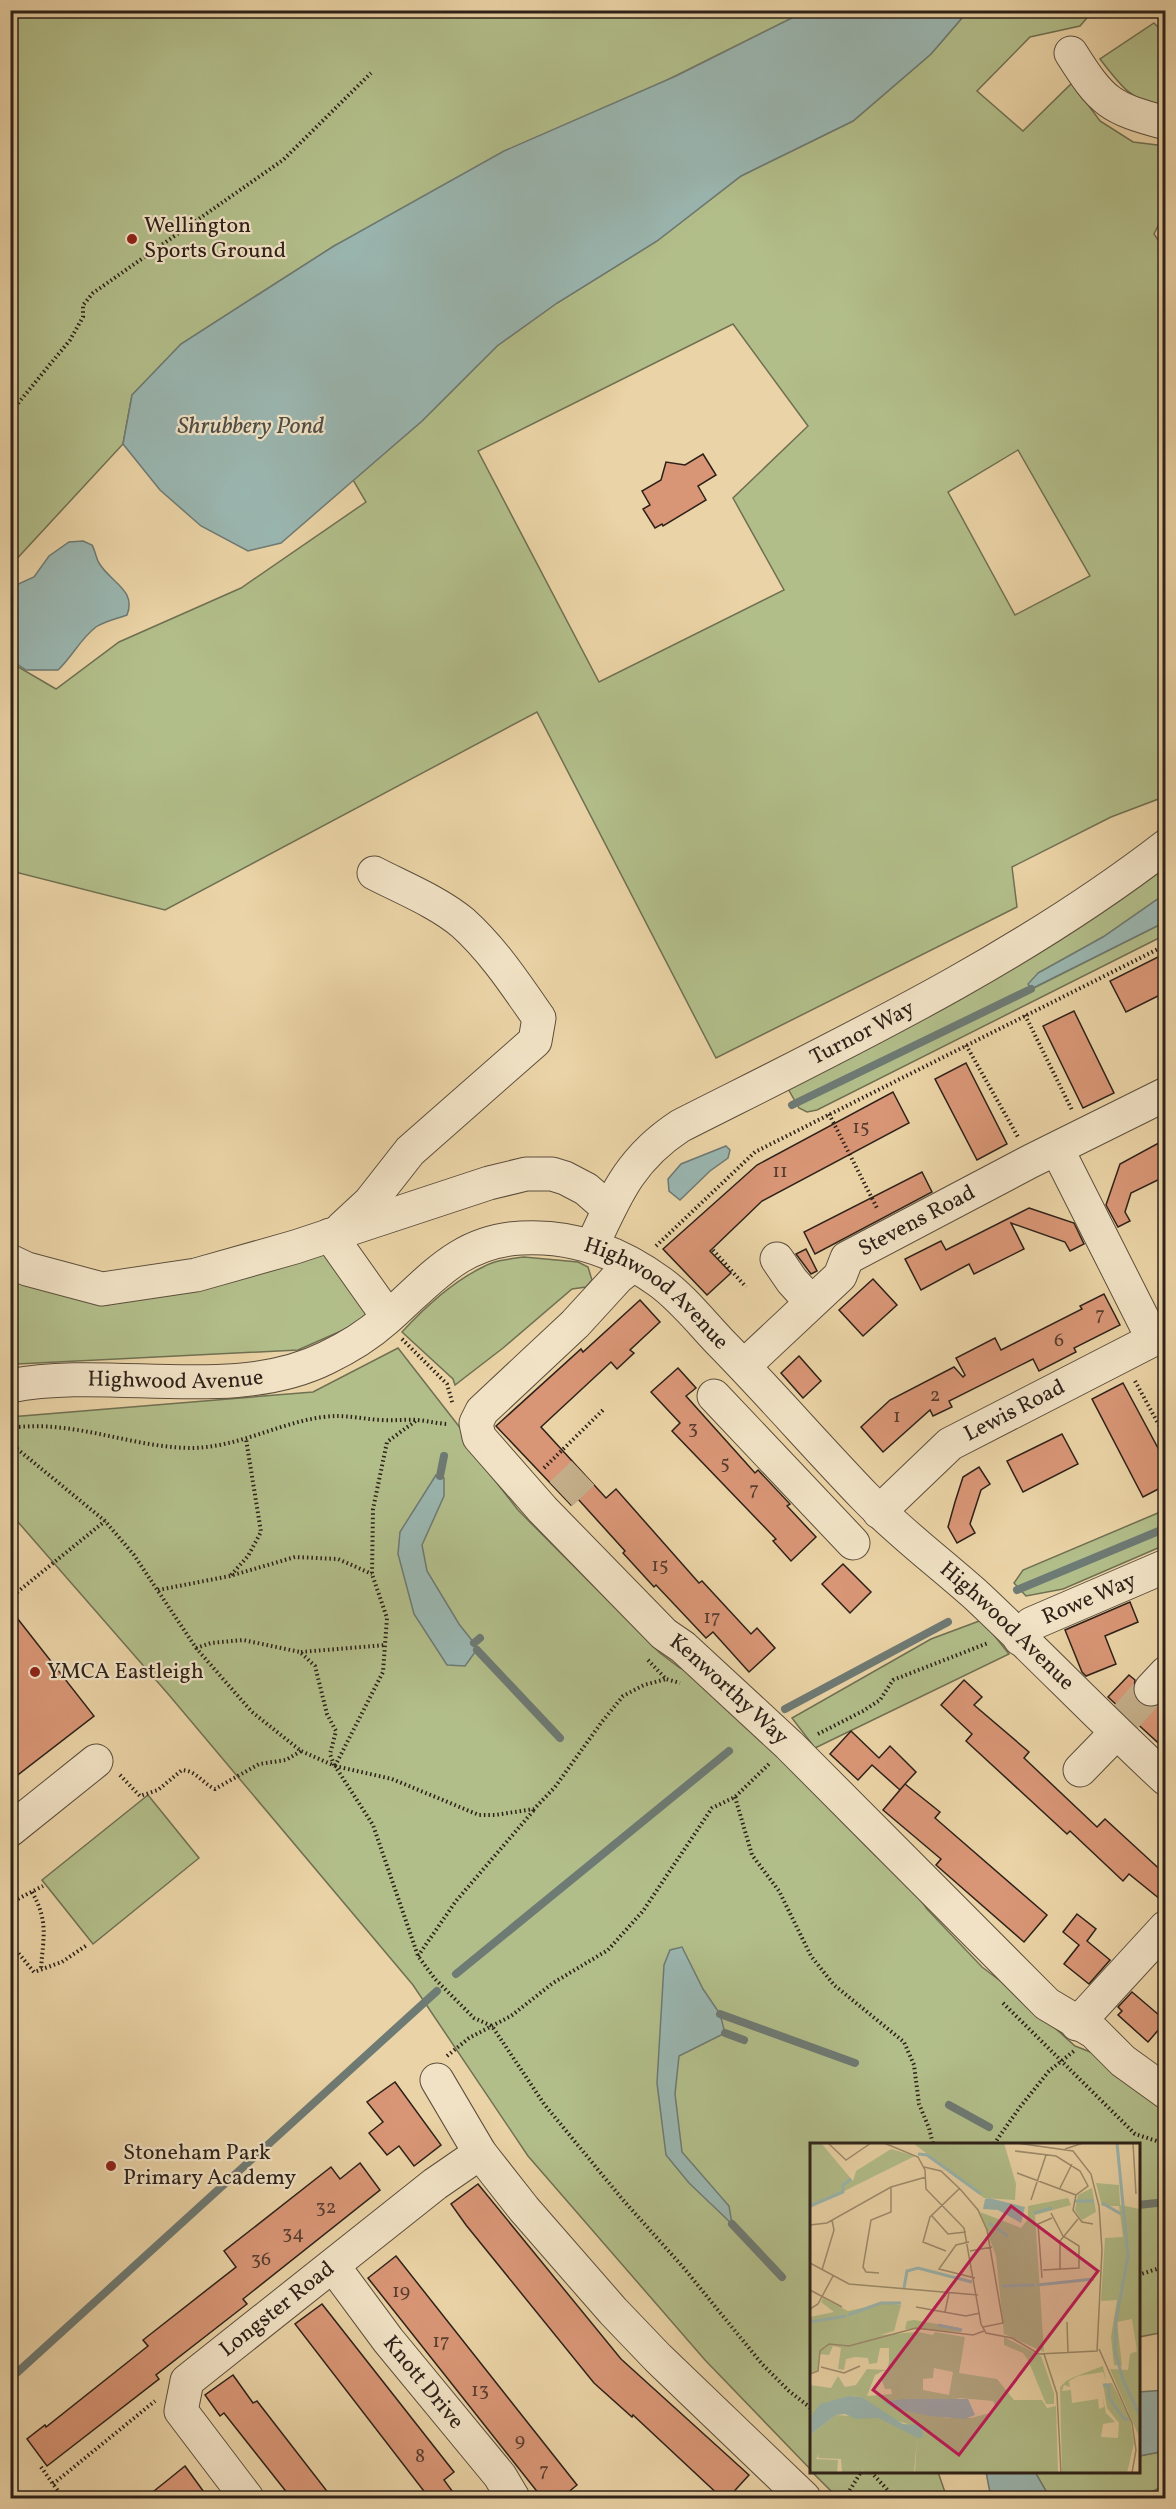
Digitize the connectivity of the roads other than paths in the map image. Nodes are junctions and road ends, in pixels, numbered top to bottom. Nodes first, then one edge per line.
1 (1071, 53) dead end
2 (1166, 123) edge
3 (1166, 846) edge
4 (374, 873) dead end
5 (1166, 1094) edge
6 (1058, 1148) junction
7 (609, 1209) junction
8 (333, 1234) junction
9 (592, 1246) junction
10 (777, 1259) dead end
11 (10, 1262) edge
12 (633, 1265) junction
13 (811, 1302) junction
14 (386, 1319) junction
15 (1159, 1336) edge
16 (744, 1366) junction
17 (10, 1386) edge
18 (714, 1396) dead end
19 (819, 1448) junction
20 (791, 1475) junction
21 (879, 1512) junction
22 (853, 1543) dead end
23 (1166, 1566) edge
24 (1017, 1636) junction
25 (1118, 1727) junction
26 (96, 1761) road end
27 (1080, 1770) dead end
28 (1166, 1779) edge
29 (10, 1830) edge
30 (1166, 1927) edge
31 (1086, 2028) junction
32 (437, 2079) road end
33 (1166, 2092) edge
34 (480, 2153) junction
35 (334, 2266) junction
36 (247, 2499) edge
37 (513, 2499) edge
38 (804, 2499) edge

1 - 2 street
3 - 7 street, Turnor Way
4 - 8 street
5 - 6 street, Stevens Road
6 - 13 street, Stevens Road
6 - 15 street
7 - 8 street
7 - 9 street, Turnor Way
8 - 11 street
8 - 14 street
9 - 12 street, Highwood Avenue
9 - 14 street, Highwood Avenue
10 - 13 street
12 - 16 street, Highwood Avenue
12 - 31 street, Kenworthy Way
13 - 16 street, Stevens Road
14 - 17 street, Highwood Avenue
15 - 21 street, Lewis Road
16 - 19 street, Highwood Avenue
18 - 20 street
19 - 20 street
19 - 21 street, Highwood Avenue
20 - 22 street
21 - 24 street, Highwood Avenue
23 - 24 street, Rowe Way
24 - 25 street, Highwood Avenue
25 - 27 street
25 - 28 street, Highwood Avenue
26 - 29 street
30 - 31 street
31 - 33 street, Kenworthy Way
32 - 34 street
34 - 35 street, Longster Road
34 - 38 street
35 - 36 street, Longster Road
35 - 37 street, Knott Drive

